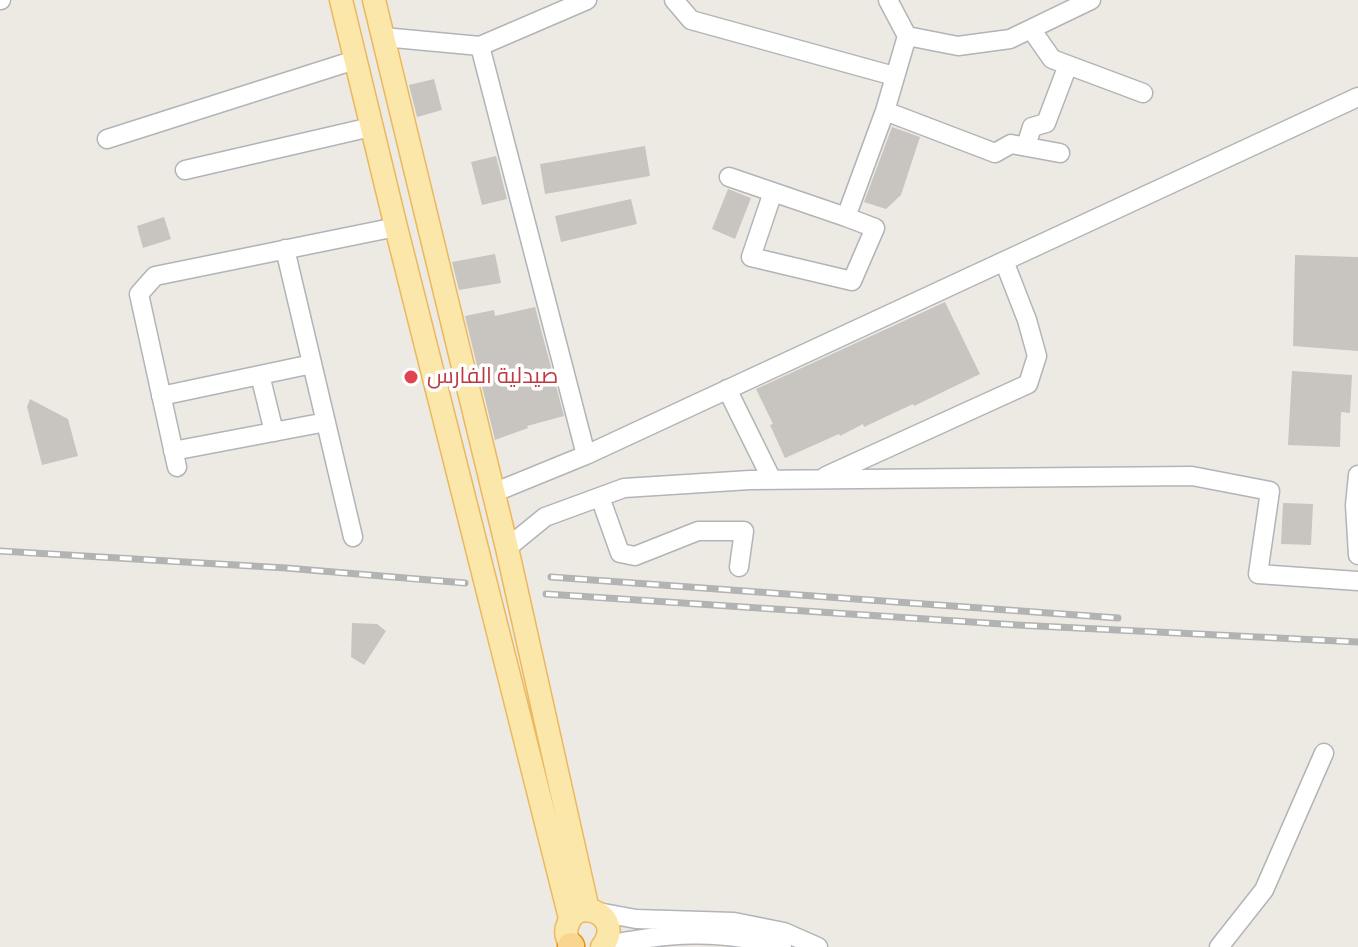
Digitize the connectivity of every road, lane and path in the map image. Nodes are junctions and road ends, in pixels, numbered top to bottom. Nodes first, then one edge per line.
1 (341, 0) edge
2 (374, 0) edge
3 (587, 0) edge
4 (674, 0) edge
5 (888, 0) edge
6 (1091, 0) edge
7 (1031, 29) junction
8 (907, 36) junction
9 (383, 37) junction
10 (480, 46) junction
11 (355, 60) junction
12 (1068, 65) junction
13 (894, 76) junction
14 (1143, 93) dead end
15 (1358, 97) edge
16 (885, 111) junction
17 (371, 127) junction
18 (107, 139) dead end
19 (1026, 146) junction
20 (1060, 153) dead end
21 (185, 170) dead end
22 (729, 177) dead end
23 (773, 192) junction
24 (846, 217) junction
25 (396, 227) junction
26 (285, 249) junction
27 (1004, 261) junction
28 (312, 364) junction
29 (260, 375) junction
30 (727, 389) junction
31 (161, 396) junction
32 (326, 422) junction
33 (274, 432) junction
34 (586, 455) junction
35 (1358, 475) edge
36 (820, 479) junction
37 (772, 480) junction
38 (493, 493) junction
39 (600, 497) junction
40 (1356, 505) edge
41 (353, 537) dead end
42 (507, 548) junction
43 (1358, 555) edge
44 (739, 567) dead end
45 (1358, 581) edge
46 (1324, 753) dead end
47 (585, 913) junction
48 (572, 947) edge
49 (602, 947) edge
50 (782, 947) edge
51 (818, 947) edge
52 (1219, 947) edge

1 - 11 main road
2 - 9 main road
3 - 10 street
4 - 13 street
5 - 8 street
6 - 7 street
7 - 8 street
7 - 12 street
8 - 13 street
9 - 10 street
9 - 38 main road
10 - 34 street
11 - 17 main road
11 - 18 street
12 - 14 street
12 - 19 street
13 - 16 street
15 - 27 street
16 - 19 street
16 - 24 street
17 - 21 street
17 - 25 main road
19 - 20 street
22 - 23 street
23 - 24 street
23 - 24 street
25 - 26 street
25 - 47 main road
26 - 28 street
26 - 31 street
27 - 30 street
27 - 36 street
28 - 29 street
28 - 32 street
29 - 31 street
29 - 33 street
30 - 34 street
30 - 37 street
31 - 33 street
32 - 33 street
32 - 41 street
34 - 38 street
35 - 40 street
36 - 37 street
36 - 45 street
37 - 39 street
38 - 42 main road
39 - 42 street
39 - 44 street
40 - 43 street
42 - 47 main road
46 - 52 street
47 - 48 main road
47 - 49 main road
47 - 51 street
49 - 50 street

